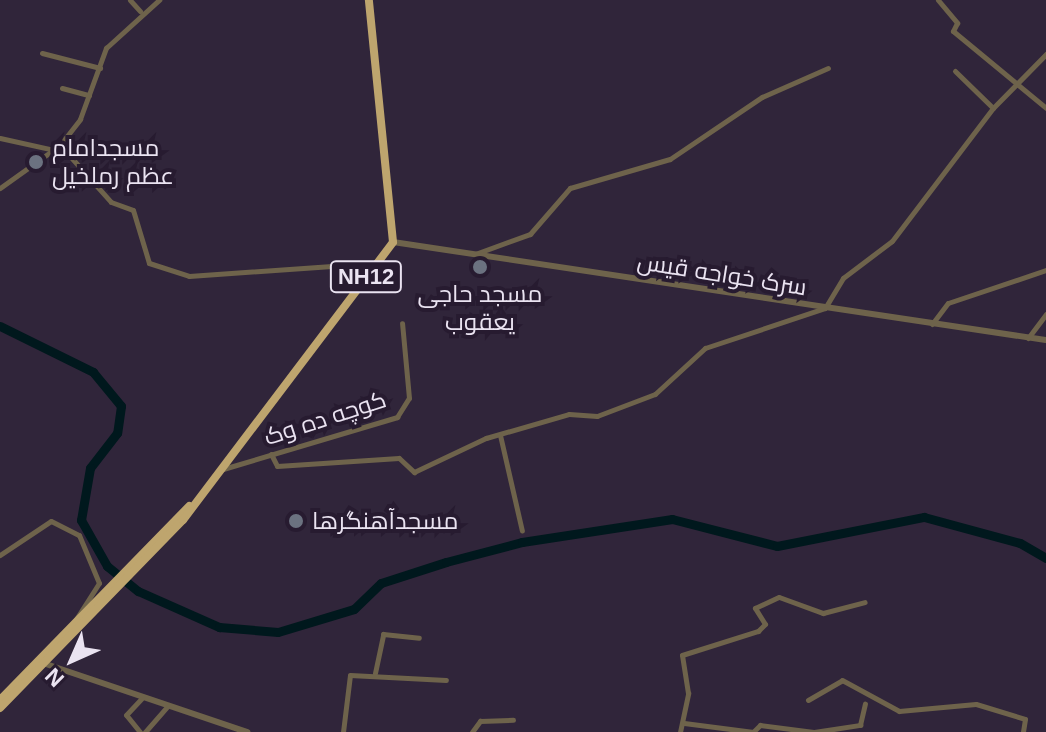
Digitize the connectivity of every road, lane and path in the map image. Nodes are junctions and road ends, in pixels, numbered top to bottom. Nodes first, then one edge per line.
1 (130, 0) edge
2 (159, 0) edge
3 (369, 0) edge
4 (938, 0) edge
5 (140, 11) junction
6 (42, 53) dead end
7 (1046, 54) edge
8 (100, 68) junction
9 (828, 68) dead end
10 (955, 71) dead end
11 (1015, 86) junction
12 (62, 88) dead end
13 (89, 95) junction
14 (993, 108) junction
15 (1046, 108) edge
16 (0, 138) edge
17 (60, 145) junction
18 (54, 150) junction
19 (0, 188) edge
20 (393, 242) junction
21 (474, 255) junction
22 (377, 263) junction
23 (1046, 270) edge
24 (825, 308) junction
25 (1046, 314) edge
26 (402, 323) dead end
27 (932, 324) junction
28 (1028, 338) junction
29 (1046, 340) edge
30 (500, 435) junction
31 (271, 454) junction
32 (218, 471) junction
33 (522, 531) dead end
34 (0, 555) edge
35 (109, 597) junction
36 (865, 602) dead end
37 (71, 632) junction
38 (419, 638) dead end
39 (42, 664) junction
40 (375, 673) junction
41 (446, 680) dead end
42 (7, 692) edge
43 (142, 698) junction
44 (0, 700) edge
45 (808, 700) dead end
46 (865, 704) dead end
47 (168, 706) junction
48 (0, 708) edge
49 (513, 720) dead end
50 (684, 723) junction
51 (142, 732) edge
52 (247, 732) edge
53 (343, 732) edge
54 (472, 732) edge
55 (680, 732) edge
56 (753, 732) edge
57 (1023, 732) edge

1 - 5 street
2 - 5 street
3 - 20 highway, NH12
4 - 11 street
5 - 8 street
6 - 8 street
7 - 11 street
8 - 13 street
9 - 21 street
10 - 14 street
11 - 14 street
11 - 15 street
12 - 13 street
13 - 17 street
14 - 24 street
16 - 18 street
17 - 18 street
17 - 22 street
18 - 19 street
20 - 21 street, سرک خواجه قیس
20 - 22 highway, NH12
21 - 24 street, سرک خواجه قیس
22 - 32 highway, NH12
23 - 27 street
24 - 27 street, سرک خواجه قیس
24 - 30 street
25 - 28 street
26 - 31 street, کوچه ده وک
27 - 28 street, سرک خواجه قیس
28 - 29 street, سرک خواجه قیس
30 - 31 street
30 - 33 street
31 - 32 street, کوچه ده وک
32 - 35 highway, NH12
34 - 37 street
35 - 37 highway, NH12
35 - 39 highway, NH12
36 - 50 street
37 - 39 highway, NH12
38 - 40 street
39 - 42 highway, NH12
39 - 43 street
40 - 41 street
40 - 53 street
42 - 44 highway, NH12
42 - 48 highway, NH12
43 - 47 street
43 - 51 street
45 - 57 street
46 - 56 street
47 - 51 street
47 - 52 street
49 - 54 street
50 - 55 street
50 - 56 street

